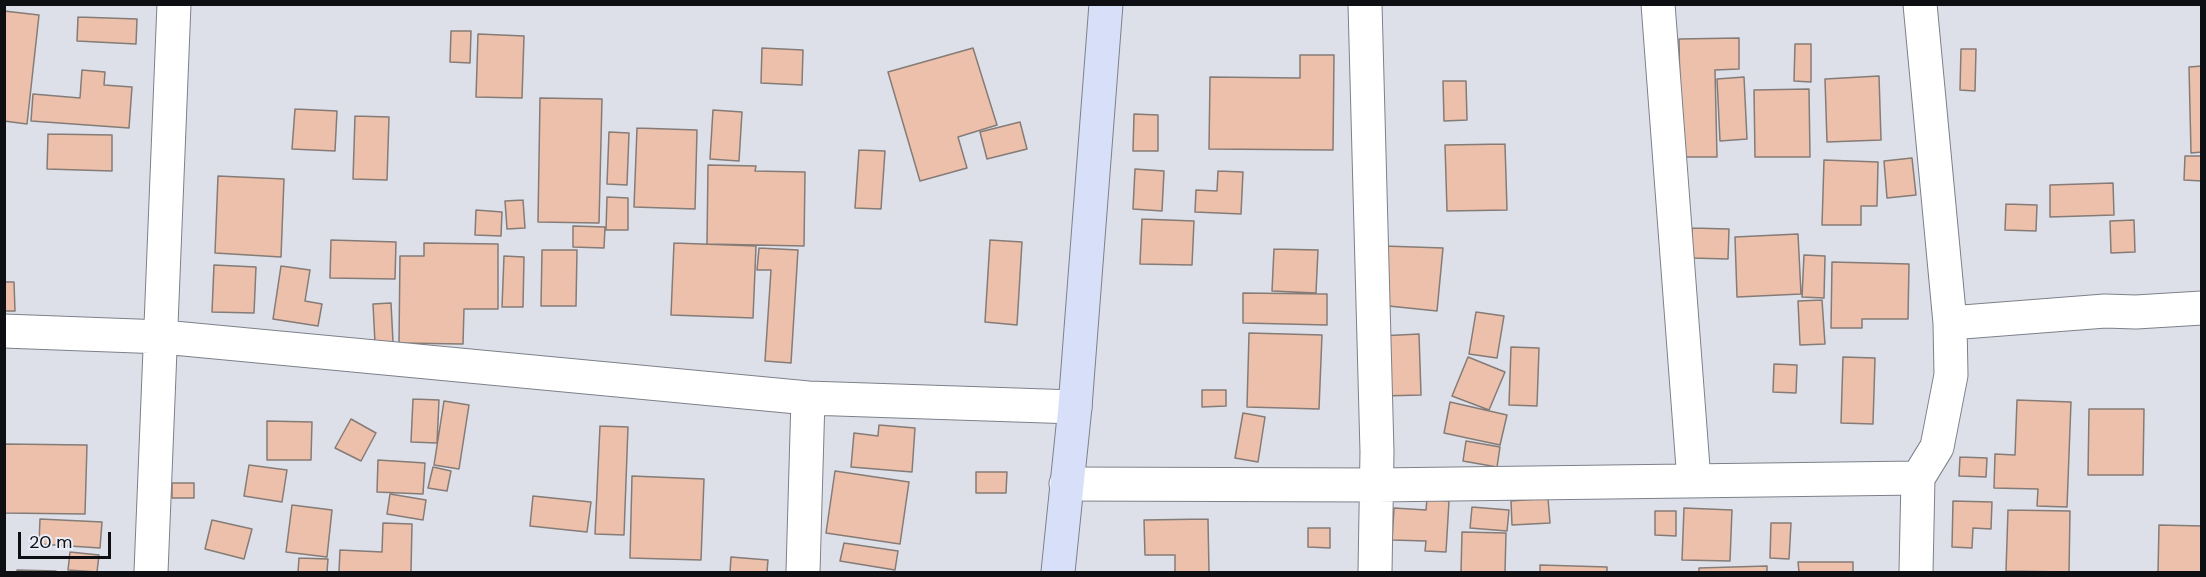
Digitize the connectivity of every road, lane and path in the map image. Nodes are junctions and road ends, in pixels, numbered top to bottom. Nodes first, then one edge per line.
1 (174, 4) edge
2 (1106, 4) edge
3 (1365, 4) edge
4 (1658, 4) edge
5 (1920, 4) edge
6 (2202, 308) edge
7 (1950, 324) junction
8 (4, 332) edge
9 (163, 337) junction
10 (808, 398) junction
11 (1075, 407) junction
12 (1918, 478) junction
13 (1694, 481) junction
14 (1066, 484) junction
15 (1377, 485) junction
16 (151, 573) edge
17 (803, 573) edge
18 (1058, 573) edge
19 (1375, 573) edge
20 (1916, 573) edge

1 - 9 street
2 - 11 street
3 - 15 street
4 - 13 street
5 - 7 street
6 - 7 street
7 - 12 street
8 - 9 street
9 - 10 street
9 - 16 street
10 - 11 street
10 - 17 street
11 - 14 street
12 - 13 street
12 - 20 street
13 - 15 street
14 - 15 street
14 - 18 street
15 - 19 street

